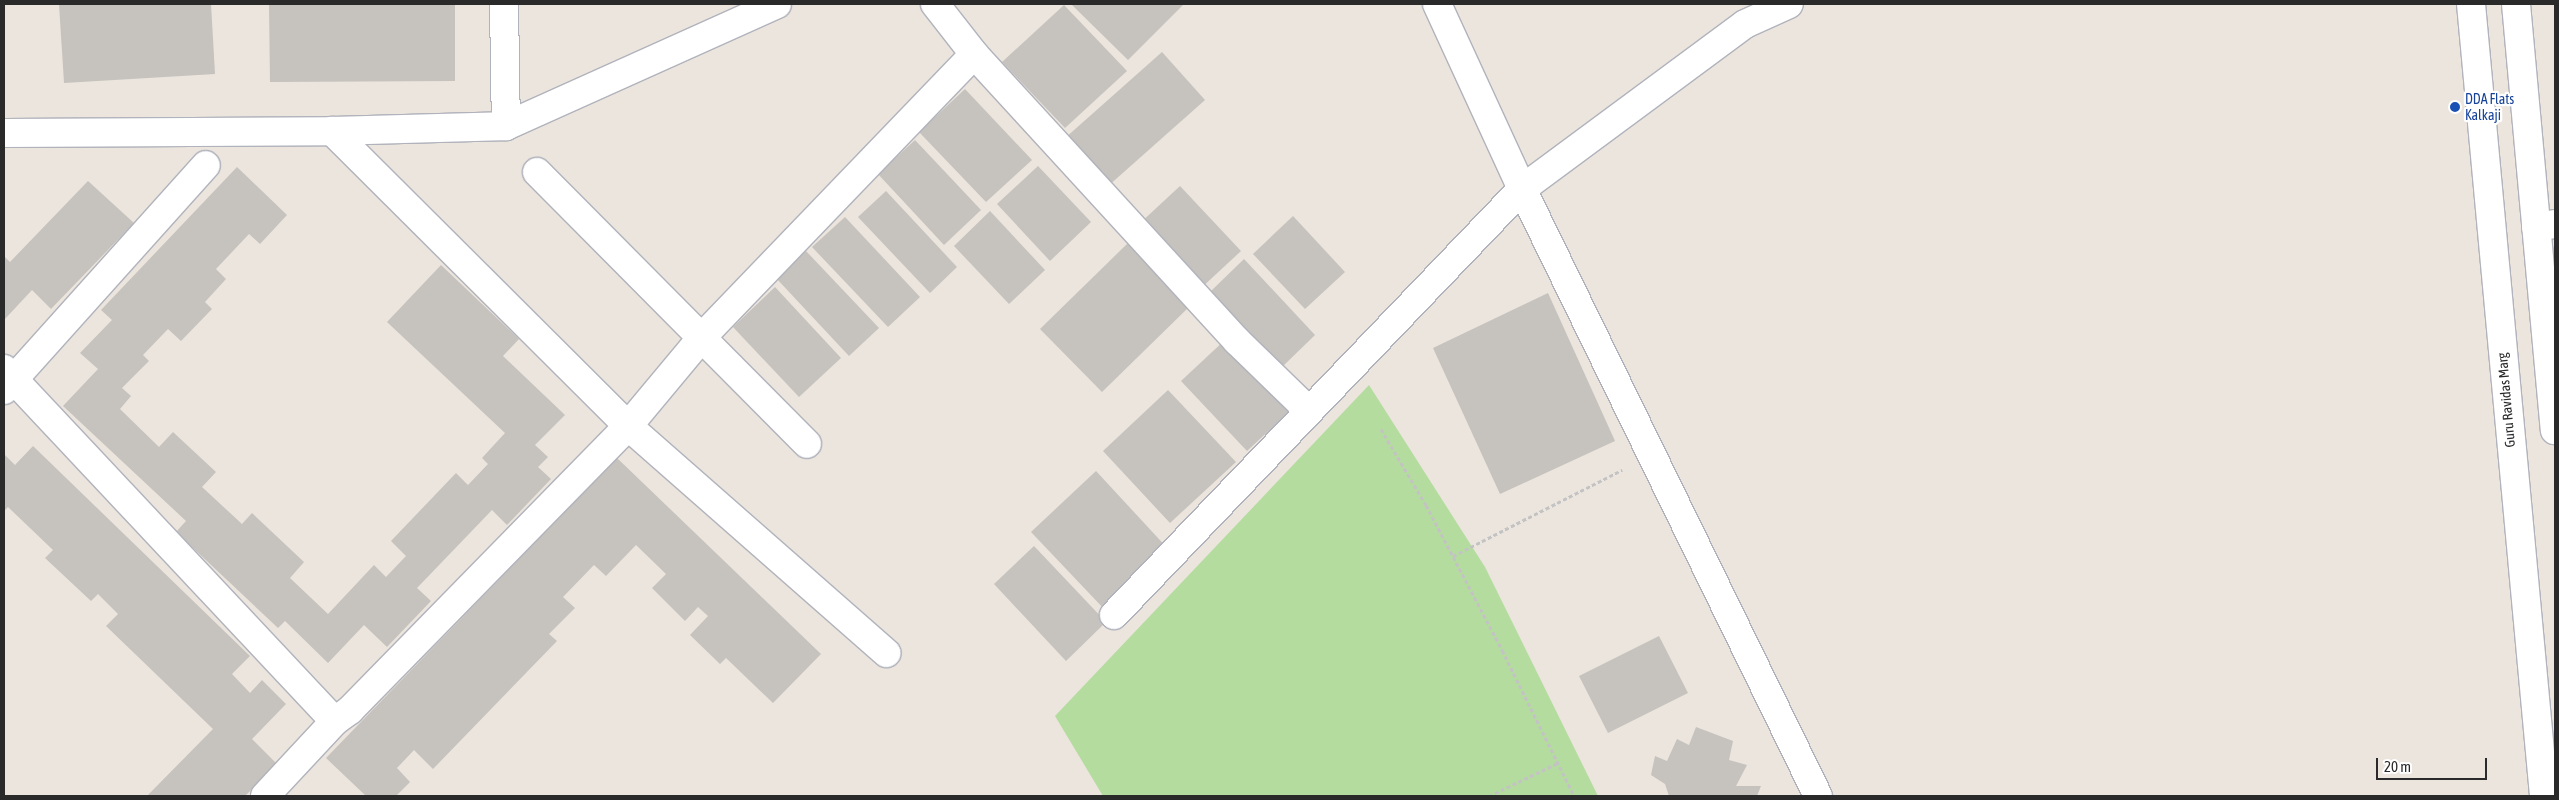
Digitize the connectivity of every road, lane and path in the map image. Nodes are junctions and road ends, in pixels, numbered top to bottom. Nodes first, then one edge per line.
1 (504, 4) edge
2 (777, 4) edge
3 (935, 4) edge
4 (1437, 4) edge
5 (1789, 4) edge
6 (2471, 4) edge
7 (2516, 4) edge
8 (974, 54) junction
9 (506, 126) junction
10 (332, 131) junction
11 (4, 133) edge
12 (206, 165) dead end
13 (537, 172) dead end
14 (1522, 189) junction
15 (2545, 225) edge
16 (703, 336) junction
17 (7, 379) edge
18 (1308, 410) junction
19 (628, 426) junction
20 (1381, 429) dead end
21 (2555, 430) edge
22 (807, 444) dead end
23 (1652, 455) junction
24 (1453, 556) junction
25 (1114, 615) dead end
26 (886, 653) dead end
27 (335, 721) junction
28 (1558, 763) junction
29 (265, 796) edge
30 (1489, 796) edge
31 (1574, 796) edge
32 (1818, 796) edge
33 (2544, 796) edge

1 - 9 street
2 - 9 street
3 - 8 street
4 - 14 street
5 - 14 street
6 - 33 street, Guru Ravidas Marg
7 - 15 street
8 - 16 street
8 - 18 street
9 - 10 street
10 - 11 street
10 - 19 street
12 - 17 street
13 - 16 street
14 - 18 street
14 - 23 street
15 - 21 street
16 - 19 street
16 - 22 street
17 - 27 street
18 - 25 street
19 - 26 street
19 - 27 street
20 - 24 path
23 - 24 path
23 - 32 street
24 - 28 path
27 - 29 street
28 - 30 path
28 - 31 path

